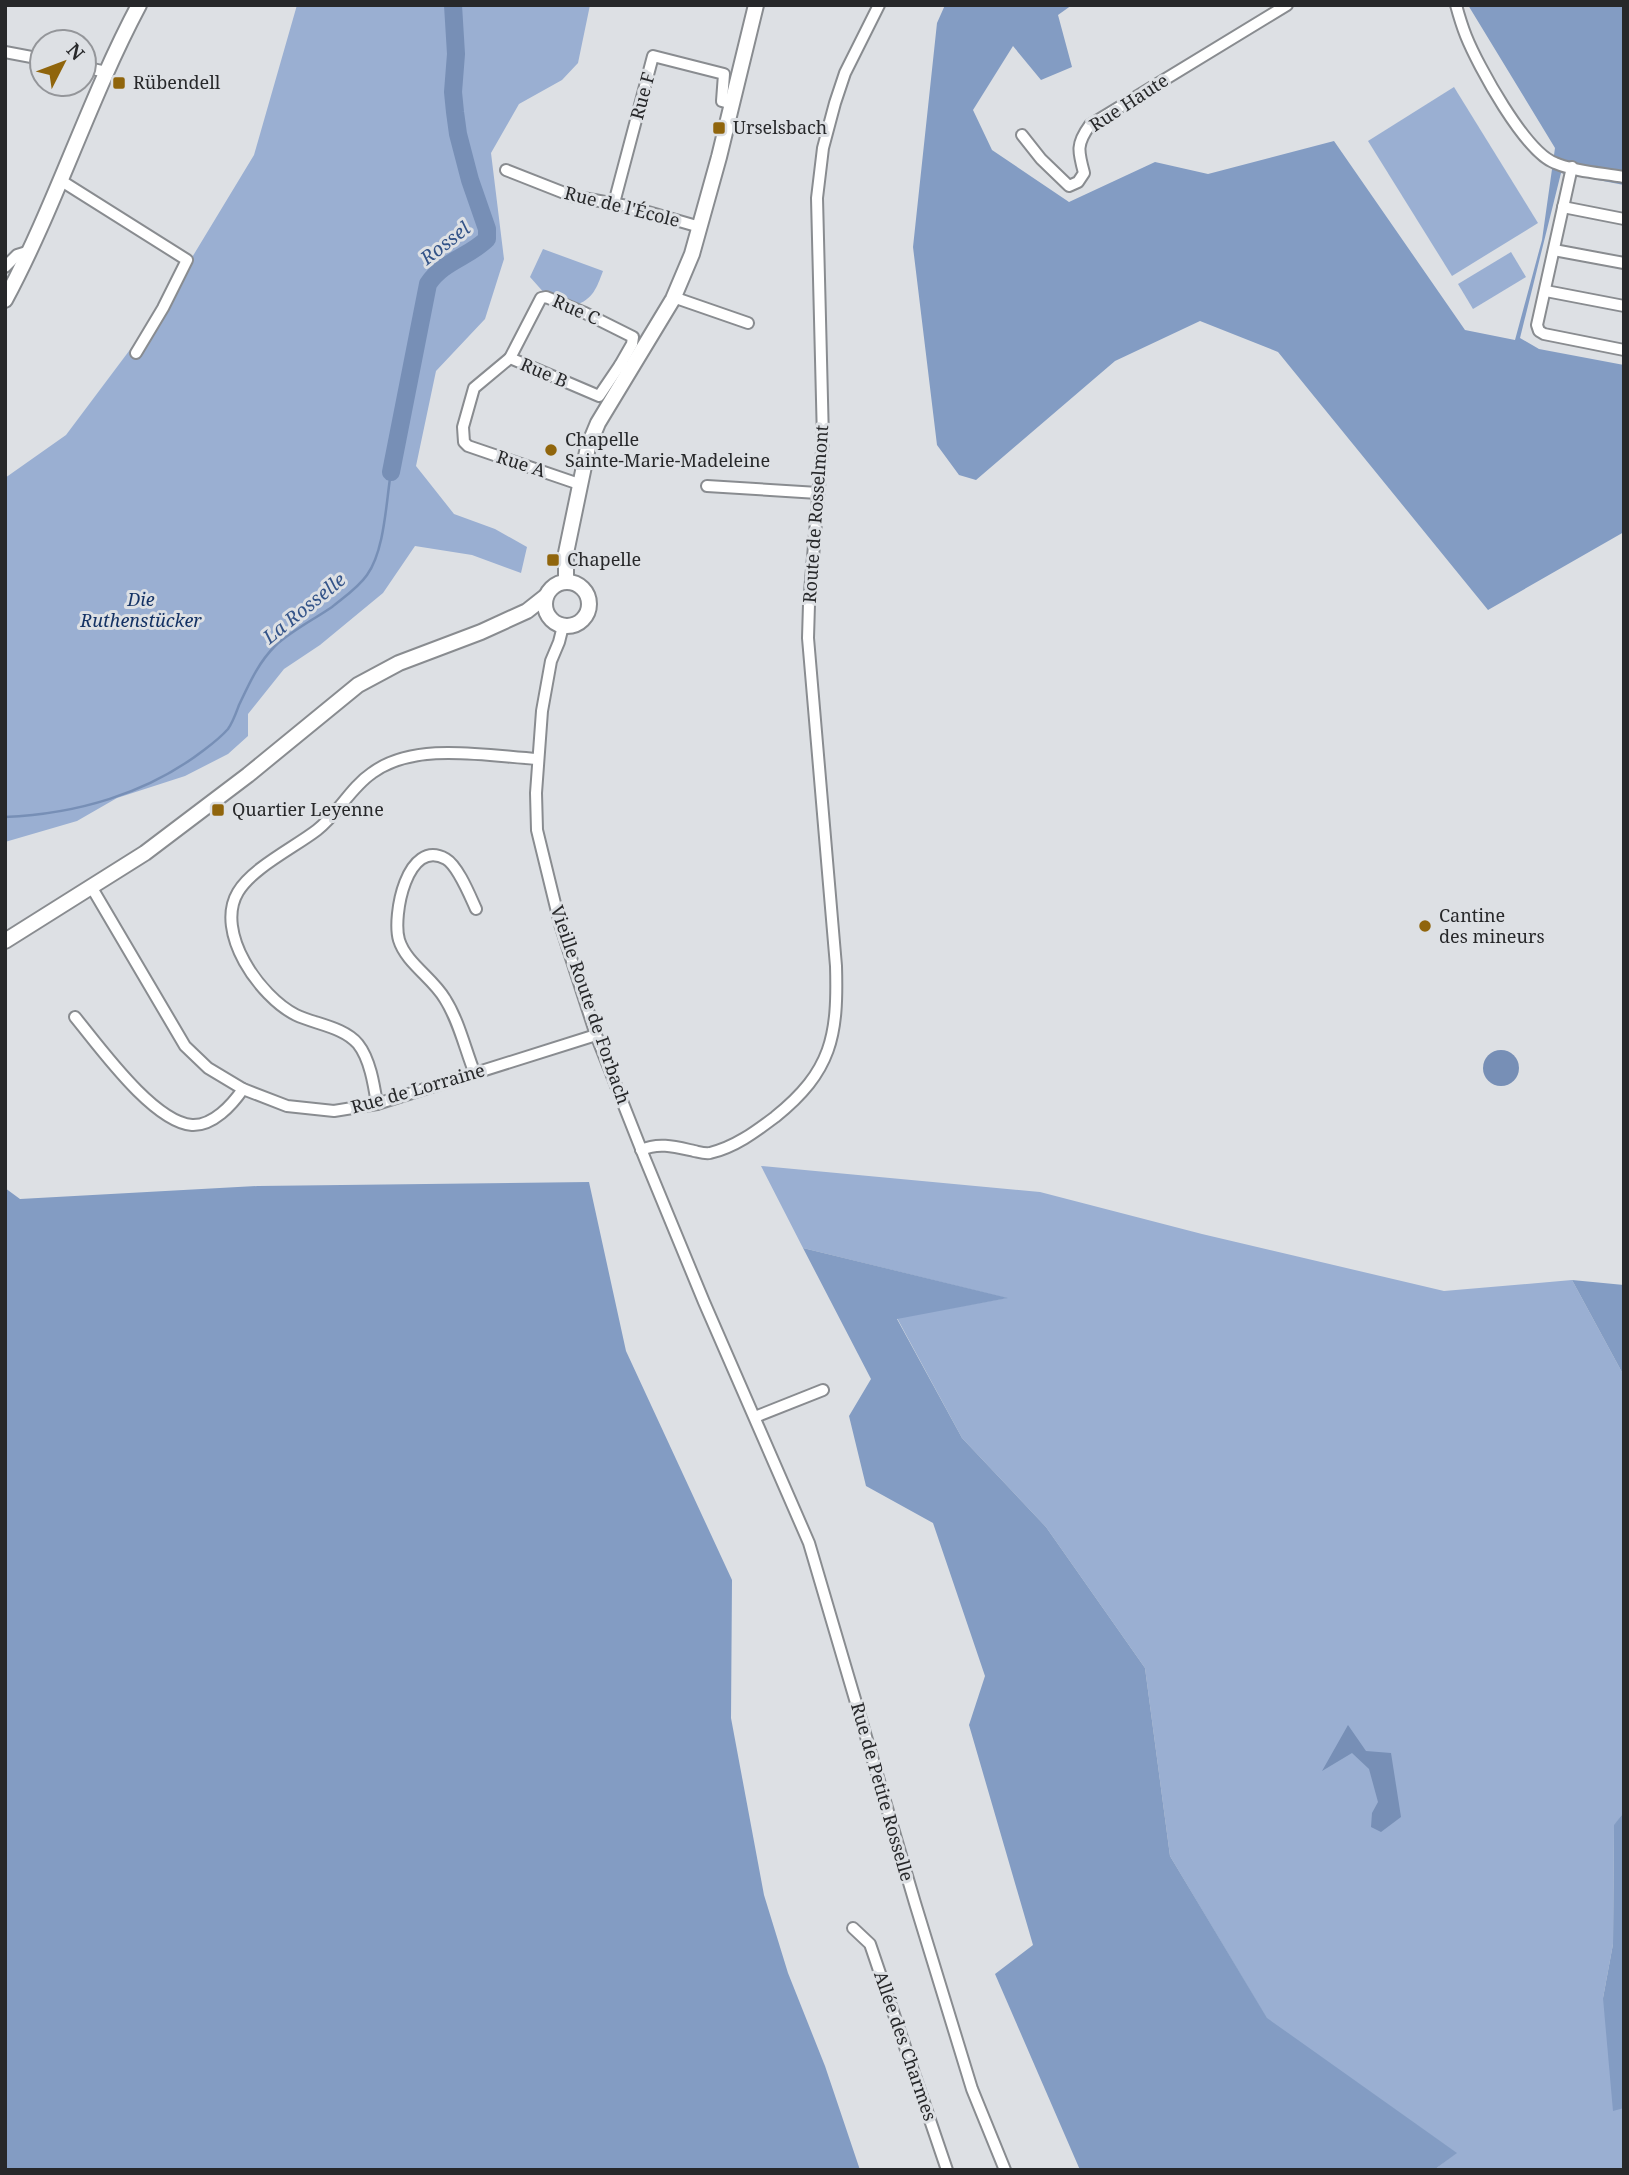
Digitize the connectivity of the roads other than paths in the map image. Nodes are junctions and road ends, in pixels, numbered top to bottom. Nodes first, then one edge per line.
1 (139, 5) edge
2 (756, 5) edge
3 (879, 5) edge
4 (1287, 5) edge
5 (1456, 5) edge
6 (5, 52) edge
7 (28, 56) edge
8 (98, 70) edge
9 (106, 72) junction
10 (732, 104) junction
11 (1022, 135) dead end
12 (1572, 167) junction
13 (506, 170) dead end
14 (1624, 177) edge
15 (60, 180) junction
16 (614, 203) junction
17 (1563, 207) junction
18 (1624, 219) edge
19 (700, 227) junction
20 (1554, 250) junction
21 (30, 251) junction
22 (1624, 263) edge
23 (5, 267) edge
24 (1546, 291) junction
25 (673, 297) junction
26 (5, 300) edge
27 (1624, 306) edge
28 (748, 323) dead end
29 (1624, 350) edge
30 (136, 353) dead end
31 (510, 358) junction
32 (625, 368) junction
33 (464, 442) joint
34 (579, 484) junction
35 (707, 486) dead end
36 (818, 494) junction
37 (565, 581) junction
38 (546, 596) junction
39 (527, 611) junction
40 (548, 615) junction
41 (562, 626) junction
42 (538, 759) junction
43 (92, 888) junction
44 (476, 909) dead end
45 (5, 941) edge
46 (75, 1017) dead end
47 (596, 1035) junction
48 (474, 1074) junction
49 (243, 1089) junction
50 (377, 1104) junction
51 (641, 1150) junction
52 (667, 1214) joint
53 (823, 1390) dead end
54 (755, 1417) junction
55 (853, 1928) dead end
56 (947, 2170) edge
57 (1005, 2170) edge

1 - 9 main road
2 - 10 main road
3 - 36 street, Route de Rosselmont
4 - 11 street, Rue Haute
5 - 12 street
6 - 7 street
8 - 9 street
9 - 15 main road
10 - 16 street, Rue F
10 - 19 main road
12 - 14 street
12 - 17 street
13 - 16 street, Rue de l'École
15 - 21 main road
15 - 30 street
16 - 19 street, Rue de l'École
17 - 18 street
17 - 20 street
19 - 25 main road
20 - 22 street
20 - 24 street
21 - 23 street
21 - 26 main road
24 - 27 street
24 - 29 street
25 - 28 street
25 - 32 main road
31 - 32 street, Rue B
31 - 32 street, Rue C
31 - 33 street, Rue B
32 - 34 main road
33 - 34 street, Rue A
34 - 37 main road
35 - 36 street
36 - 51 street, Route de Rosselmont
37 - 38 main road
37 - 41 main road
38 - 39 main road
38 - 40 main road
39 - 40 main road
39 - 43 main road
40 - 41 main road
41 - 42 street, Vieille Route de Forbach
42 - 47 street, Vieille Route de Forbach
42 - 50 street
43 - 45 main road
43 - 49 street, Rue de Lorraine
44 - 48 street
46 - 49 street
47 - 48 street, Rue de Lorraine
47 - 51 street, Vieille Route de Forbach
48 - 50 street, Rue de Lorraine
49 - 50 street, Rue de Lorraine
51 - 52 street, Vieille Route de Forbach
52 - 54 street, Rue de Petite Rosselle
53 - 54 street
54 - 57 street, Rue de Petite Rosselle
55 - 56 street, Allée des Charmes

